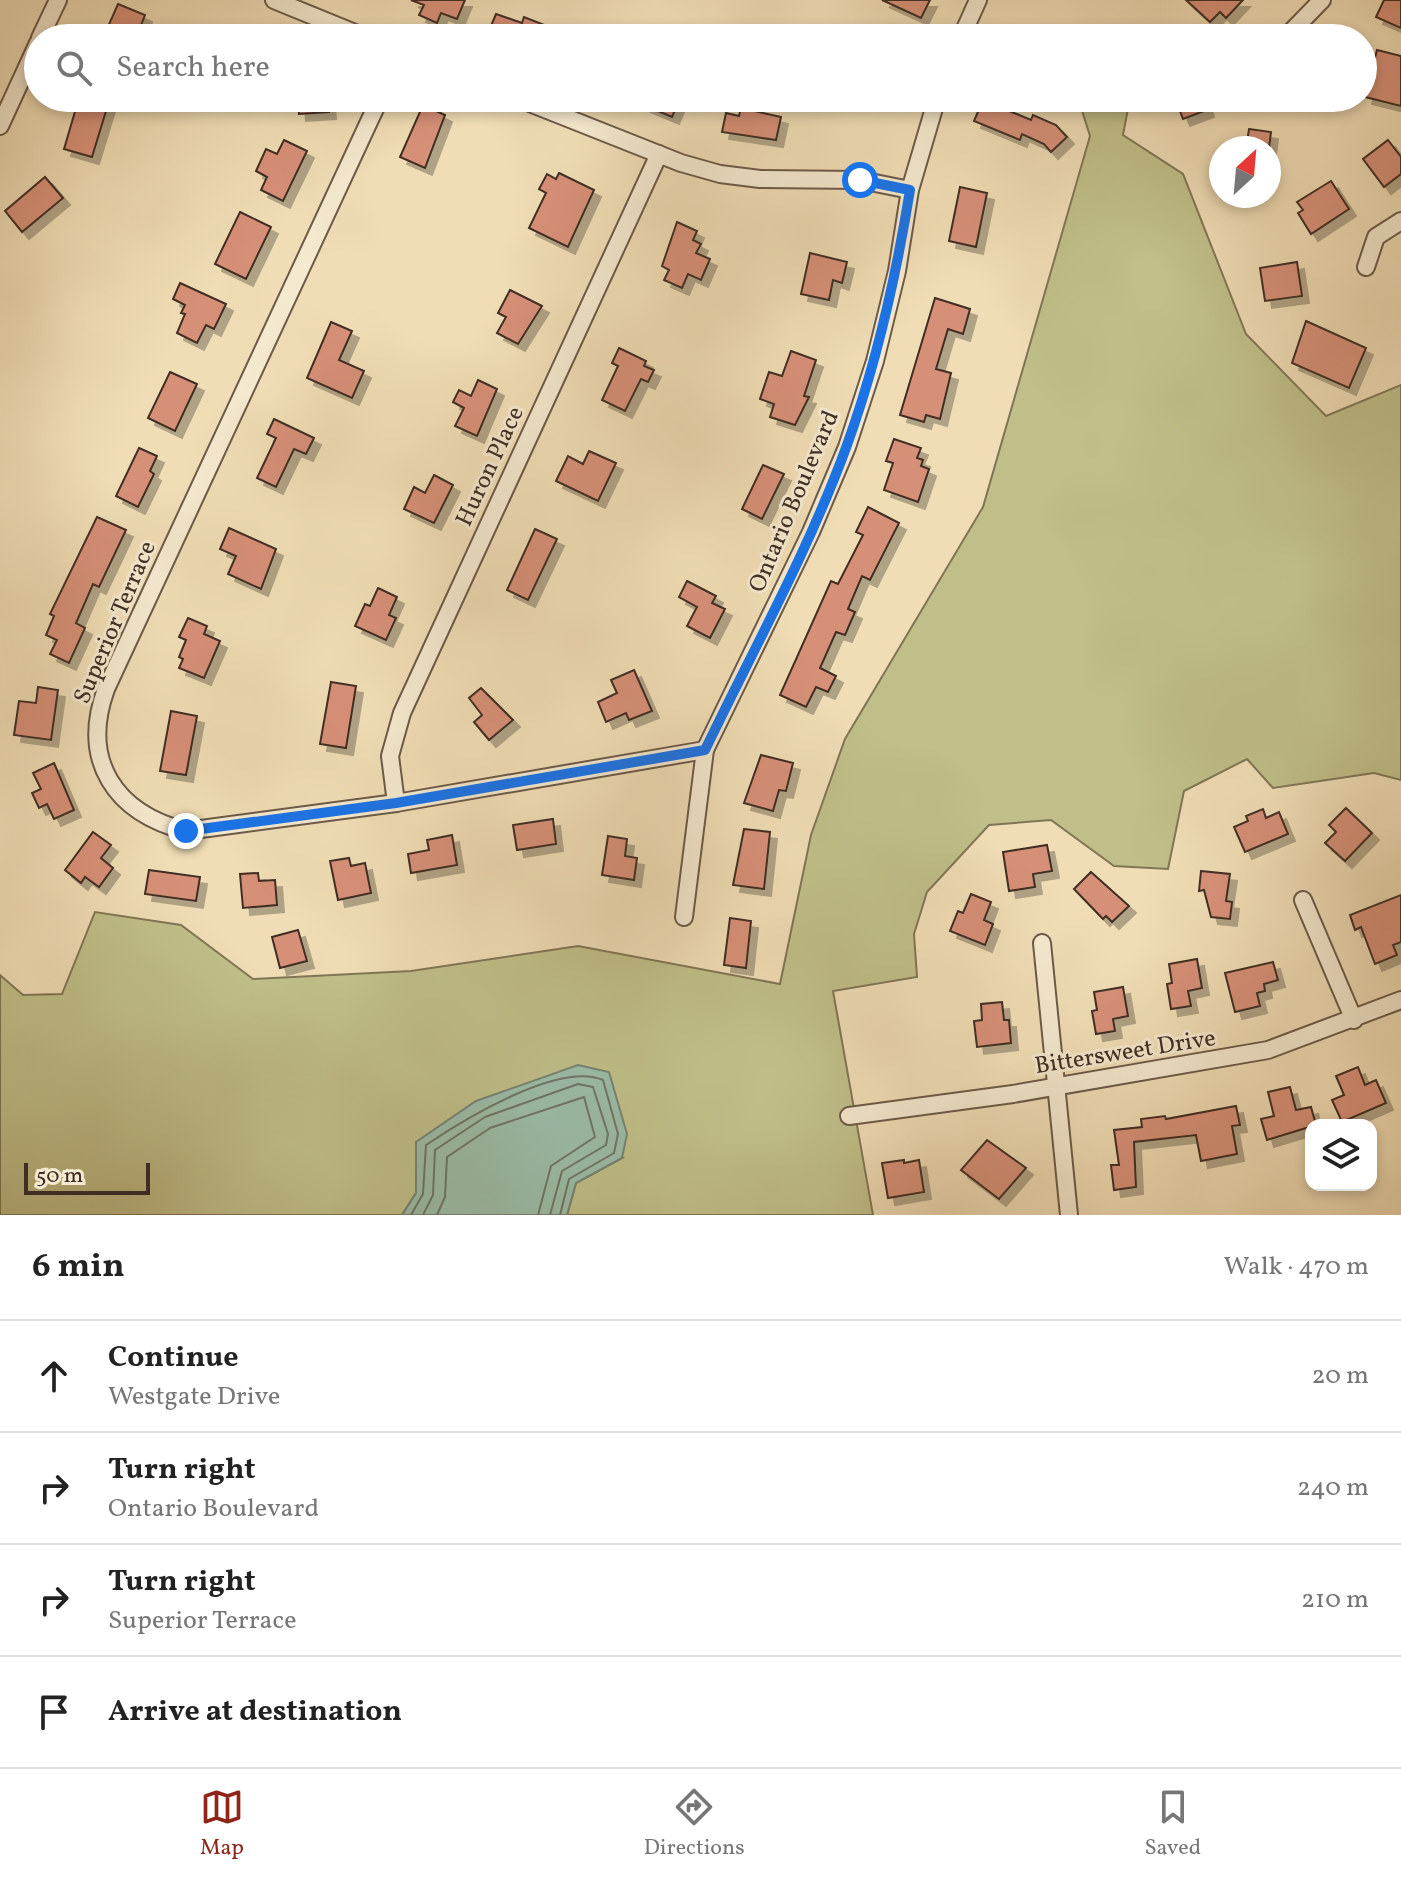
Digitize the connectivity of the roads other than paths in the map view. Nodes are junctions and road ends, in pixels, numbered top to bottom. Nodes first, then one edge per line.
1 (58, 0) edge
2 (274, 0) edge
3 (978, 0) edge
4 (1322, 0) edge
5 (47, 24) edge
6 (333, 24) edge
7 (967, 24) edge
8 (1299, 24) edge
9 (24, 73) edge
10 (374, 112) edge
11 (552, 112) edge
12 (933, 112) edge
13 (0, 126) edge
14 (659, 154) junction
15 (910, 190) junction
16 (1401, 221) edge
17 (1366, 267) dead end
18 (705, 750) junction
19 (396, 803) junction
20 (1303, 900) dead end
21 (684, 917) dead end
22 (1042, 943) dead end
23 (1401, 1000) edge
24 (1354, 1020) junction
25 (1056, 1085) junction
26 (849, 1116) dead end
27 (1069, 1215) edge

1 - 5 street
2 - 6 street
3 - 7 street
4 - 8 street
9 - 13 street
10 - 19 street, Superior Terrace
11 - 14 street
12 - 15 street, Ontario Boulevard
14 - 15 street
14 - 19 street, Huron Place
15 - 18 street, Ontario Boulevard
16 - 17 street
18 - 19 street, Superior Terrace
18 - 21 street, Ontario Boulevard
20 - 24 street
22 - 25 street
23 - 24 street, Bittersweet Drive
24 - 25 street, Bittersweet Drive
25 - 26 street, Bittersweet Drive
25 - 27 street

